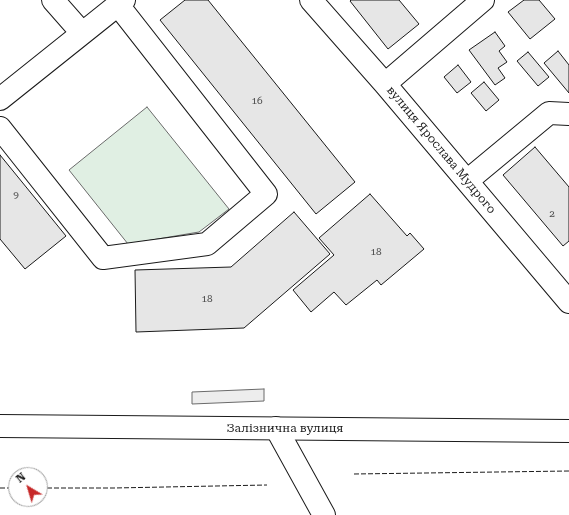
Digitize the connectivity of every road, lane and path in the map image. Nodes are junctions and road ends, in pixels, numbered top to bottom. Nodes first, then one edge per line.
1 (53, 0) edge
2 (311, 0) edge
3 (483, 0) edge
4 (121, 2) edge
5 (82, 33) junction
6 (385, 84) junction
7 (0, 99) edge
8 (569, 114) edge
9 (0, 128) edge
10 (468, 182) junction
11 (569, 302) edge
12 (0, 426) edge
13 (276, 428) junction
14 (569, 431) edge
15 (317, 511) edge

1 - 5 street
2 - 6 street, вулиця Ярослава Мудрого
3 - 6 street
4 - 5 street
4 - 9 street
5 - 7 street
6 - 10 street, вулиця Ярослава Мудрого
8 - 10 street
10 - 11 street, вулиця Ярослава Мудрого
12 - 13 street, Залізнична вулиця
13 - 14 street, Залізнична вулиця
13 - 15 street

